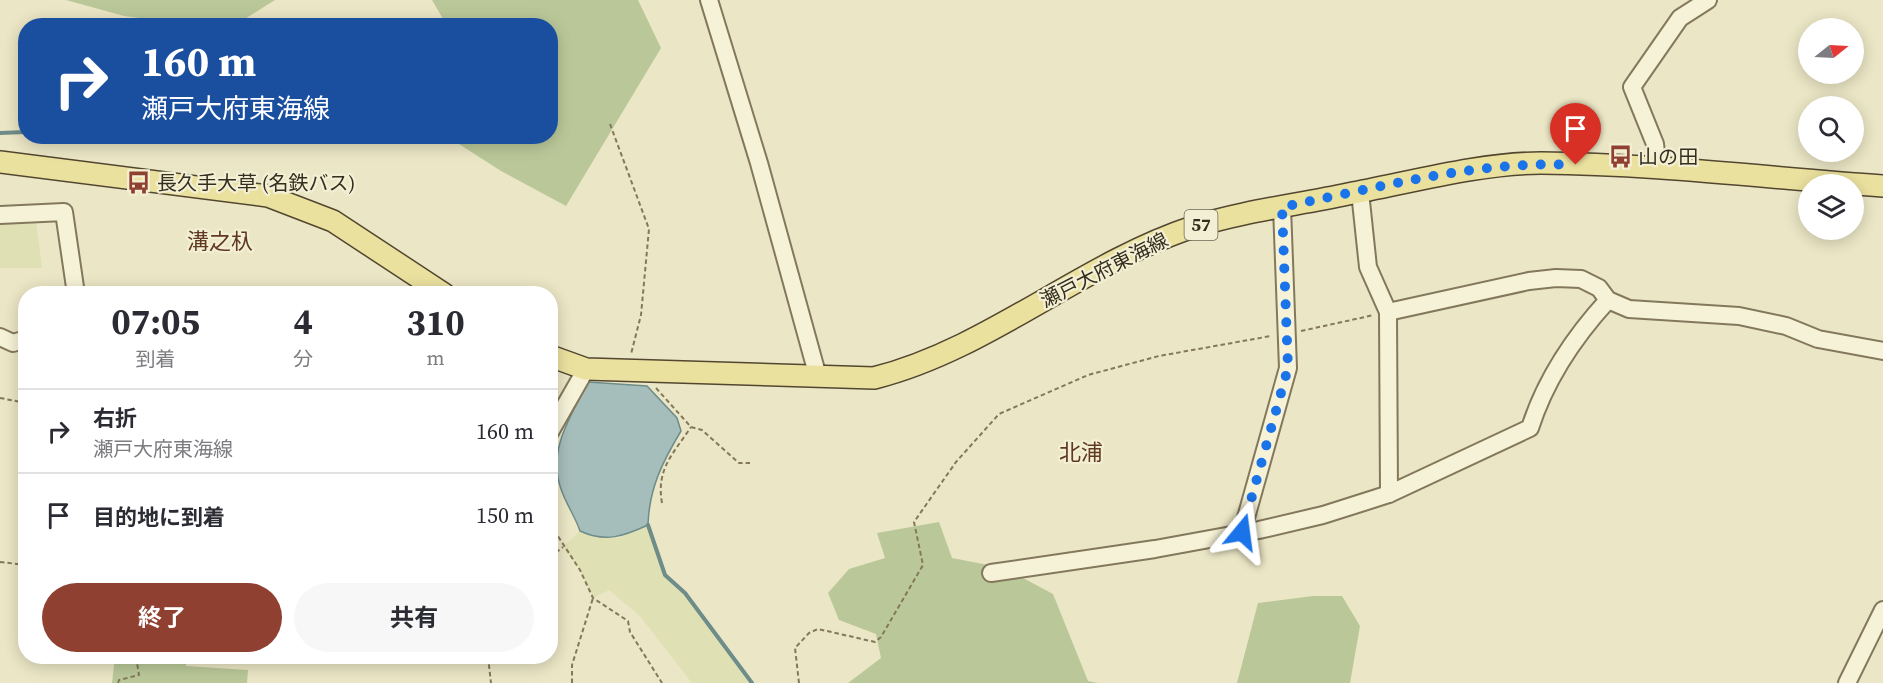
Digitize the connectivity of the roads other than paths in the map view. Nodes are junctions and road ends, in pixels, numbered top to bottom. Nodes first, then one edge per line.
1 (709, 0) edge
2 (1708, 0) edge
3 (0, 162) edge
4 (1658, 169) junction
5 (1883, 186) edge
6 (1360, 192) junction
7 (1282, 207) junction
8 (0, 215) edge
9 (75, 286) edge
10 (432, 286) edge
11 (1608, 300) junction
12 (1388, 312) junction
13 (0, 337) edge
14 (18, 341) edge
15 (1883, 351) edge
16 (558, 359) edge
17 (586, 369) junction
18 (818, 376) junction
19 (558, 418) edge
20 (1389, 494) junction
21 (1242, 532) junction
22 (991, 573) dead end
23 (1883, 610) edge
24 (1847, 683) edge

1 - 18 street
2 - 4 street
3 - 10 main road
4 - 5 main road, 瀬戸大府東海線 / 57
4 - 6 main road, 瀬戸大府東海線 / 57
6 - 7 main road, 瀬戸大府東海線 / 57
6 - 12 street
7 - 18 main road, 瀬戸大府東海線 / 57
7 - 21 street
8 - 9 street
11 - 12 street
11 - 15 street
11 - 20 street
12 - 20 street
13 - 14 street
16 - 17 main road, 瀬戸大府東海線 / 57
17 - 18 main road, 瀬戸大府東海線 / 57
17 - 19 street
20 - 21 street
21 - 22 street
23 - 24 street

